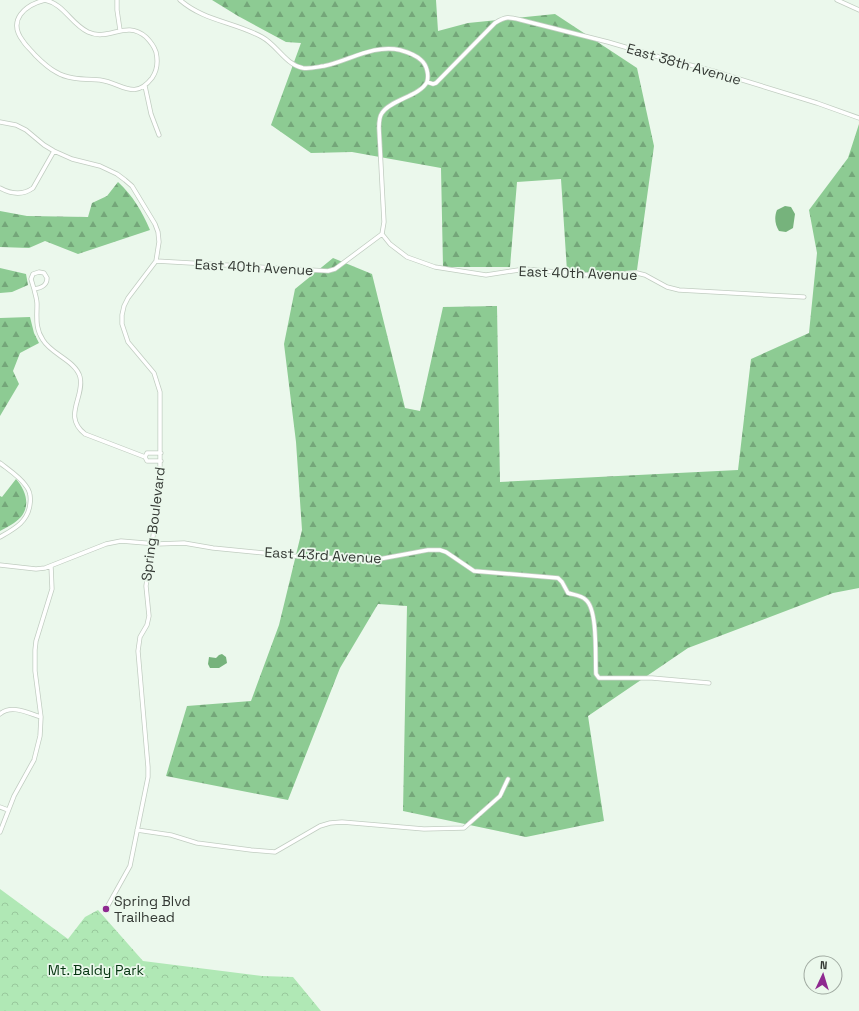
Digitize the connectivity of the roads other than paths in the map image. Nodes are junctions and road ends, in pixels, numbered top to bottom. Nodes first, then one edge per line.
1 (117, 0) edge
2 (180, 0) edge
3 (837, 0) edge
4 (859, 10) edge
5 (120, 30) junction
6 (427, 82) junction
7 (145, 86) junction
8 (859, 118) edge
9 (0, 122) edge
10 (159, 135) dead end
11 (54, 152) junction
12 (0, 188) edge
13 (382, 234) junction
14 (376, 240) junction
15 (388, 241) junction
16 (156, 261) junction
17 (34, 289) junction
18 (804, 297) dead end
19 (161, 453) junction
20 (145, 457) junction
21 (161, 461) junction
22 (0, 463) edge
23 (0, 537) edge
24 (150, 544) junction
25 (0, 565) edge
26 (51, 566) junction
27 (710, 682) dead end
28 (0, 714) edge
29 (41, 717) junction
30 (508, 779) dead end
31 (0, 807) edge
32 (8, 810) junction
33 (137, 830) junction
34 (0, 832) edge
35 (106, 909) dead end

1 - 5 street
2 - 6 street
3 - 4 street
5 - 7 street
5 - 7 street
6 - 8 street, East 38th Avenue
6 - 13 street
7 - 10 street
9 - 11 street, Spring Boulevard
11 - 12 street
11 - 16 street, Spring Boulevard
13 - 14 street, East 40th Avenue
13 - 15 street, East 40th Avenue
14 - 15 street
14 - 16 street, East 40th Avenue
15 - 18 street, East 40th Avenue
16 - 19 street, Spring Boulevard
17 - 17 street
17 - 20 street
19 - 20 street
19 - 21 street, Spring Boulevard
20 - 21 street
21 - 24 street, Spring Boulevard
22 - 23 street
24 - 26 street, East 43rd Avenue
24 - 27 street, East 43rd Avenue
24 - 33 street, Spring Boulevard
25 - 26 street, East 43rd Avenue
26 - 29 street
28 - 29 street
29 - 32 street
30 - 33 street
31 - 32 street
32 - 34 street
33 - 35 street, Spring Boulevard

